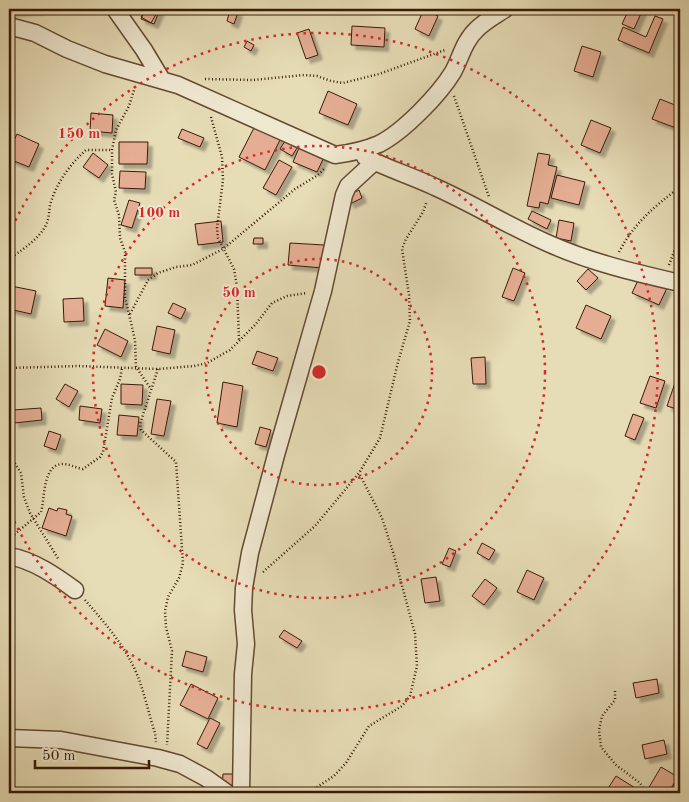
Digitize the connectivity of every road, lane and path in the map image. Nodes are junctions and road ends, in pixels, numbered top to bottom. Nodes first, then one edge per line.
1 (115, 9) edge
2 (505, 9) edge
3 (9, 26) edge
4 (465, 42) junction
5 (452, 72) junction
6 (140, 74) junction
7 (204, 79) dead end
8 (162, 80) junction
9 (206, 98) junction
10 (112, 150) junction
11 (356, 152) junction
12 (335, 155) junction
13 (374, 162) junction
14 (432, 185) junction
15 (680, 187) edge
16 (496, 219) junction
17 (680, 236) edge
18 (223, 249) junction
19 (9, 259) edge
20 (611, 266) junction
21 (663, 279) junction
22 (680, 283) edge
23 (323, 292) junction
24 (129, 315) junction
25 (240, 340) junction
26 (122, 367) junction
27 (136, 367) junction
28 (9, 368) edge
29 (158, 369) junction
30 (151, 388) junction
31 (9, 447) edge
32 (359, 474) junction
33 (34, 520) junction
34 (9, 539) edge
35 (9, 556) edge
36 (61, 563) dead end
37 (244, 588) junction
38 (76, 590) joint
39 (615, 691) dead end
40 (9, 738) edge
41 (158, 758) junction
42 (180, 764) junction
43 (227, 793) edge
44 (241, 793) edge
45 (308, 793) edge
46 (646, 793) edge

1 - 8 street
2 - 4 street
3 - 6 street
4 - 5 street
4 - 7 path
5 - 11 street
5 - 16 path
6 - 8 street
6 - 10 path
8 - 9 street
9 - 12 street
9 - 18 path
10 - 19 path
10 - 24 path
11 - 12 street
11 - 13 street
12 - 18 path
13 - 14 street
13 - 23 street
14 - 16 street
14 - 32 path
15 - 20 path
16 - 20 street
17 - 21 path
18 - 24 path
18 - 25 path
20 - 21 street
21 - 22 street
23 - 25 path
23 - 37 street
24 - 27 path
25 - 29 path
26 - 27 path
26 - 28 path
26 - 33 path
27 - 29 path
27 - 30 path
29 - 30 path
30 - 42 path
31 - 33 path
32 - 37 path
32 - 45 path
33 - 34 path
33 - 36 path
35 - 38 street
37 - 44 street
38 - 41 path
39 - 46 path
40 - 41 street
41 - 42 street
42 - 43 street

